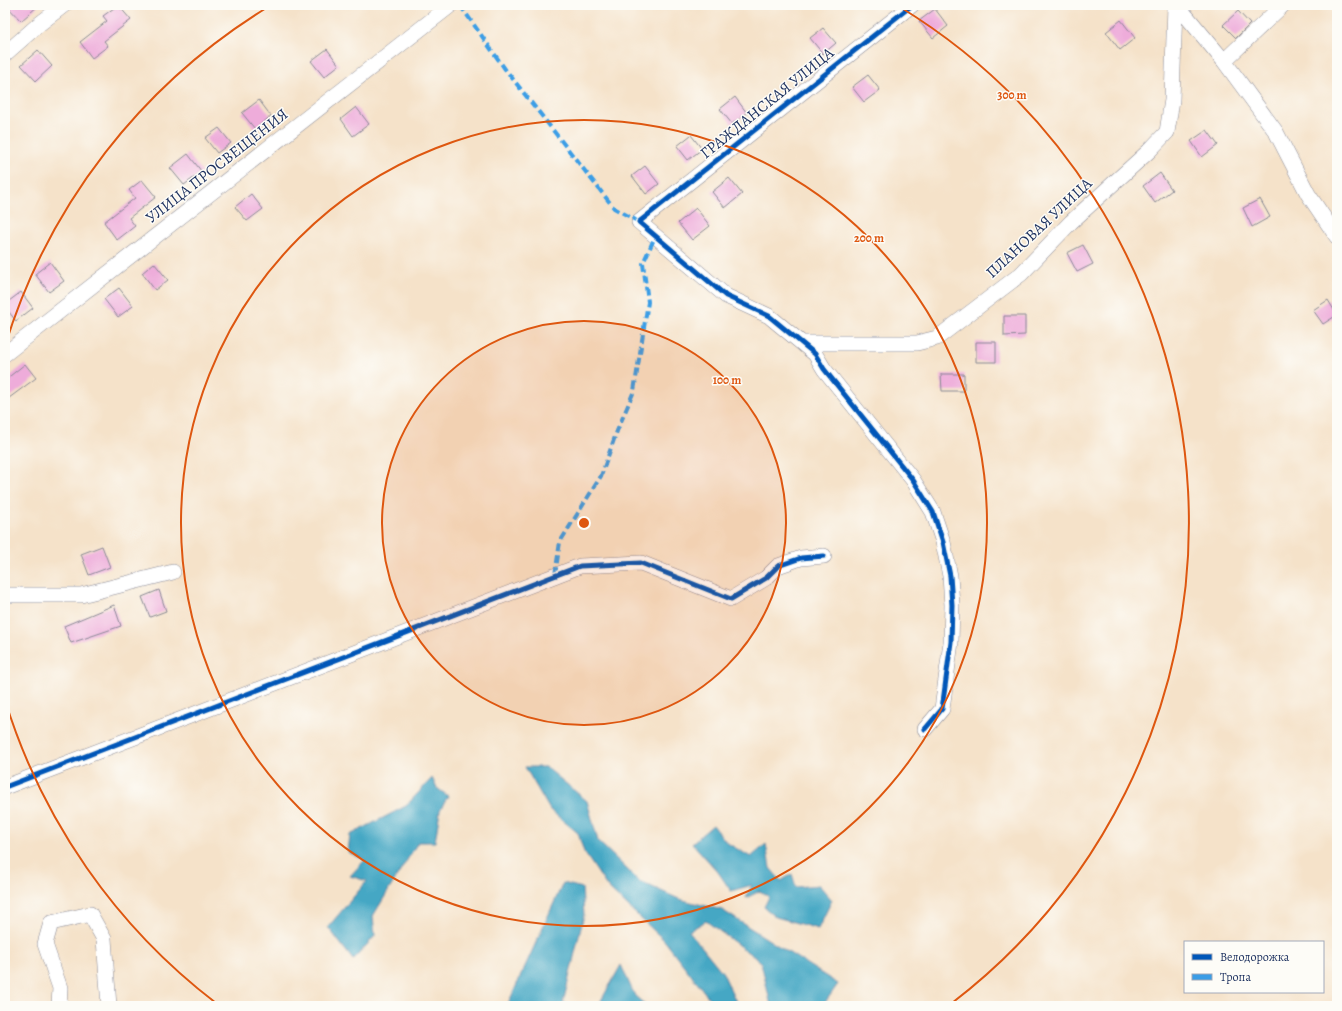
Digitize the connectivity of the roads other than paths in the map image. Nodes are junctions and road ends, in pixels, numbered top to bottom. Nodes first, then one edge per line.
1 (64, 5) edge
2 (451, 5) edge
3 (912, 5) edge
4 (1176, 5) edge
5 (1283, 5) edge
6 (5, 54) edge
7 (1224, 61) junction
8 (1337, 236) edge
9 (802, 343) junction
10 (5, 354) edge
11 (824, 556) dead end
12 (173, 572) dead end
13 (5, 595) edge
14 (925, 729) dead end
15 (5, 787) edge
16 (59, 1006) edge
17 (109, 1006) edge

1 - 6 street
2 - 10 street, УЛИЦА ПРОСВЕЩЕНИЯ
3 - 9 street, ГРАЖДАНСКАЯ УЛИЦА
4 - 7 street
4 - 9 street, ПЛАНОВАЯ УЛИЦА
5 - 7 street
7 - 8 street
9 - 14 street
11 - 15 street
12 - 13 street
16 - 17 street

